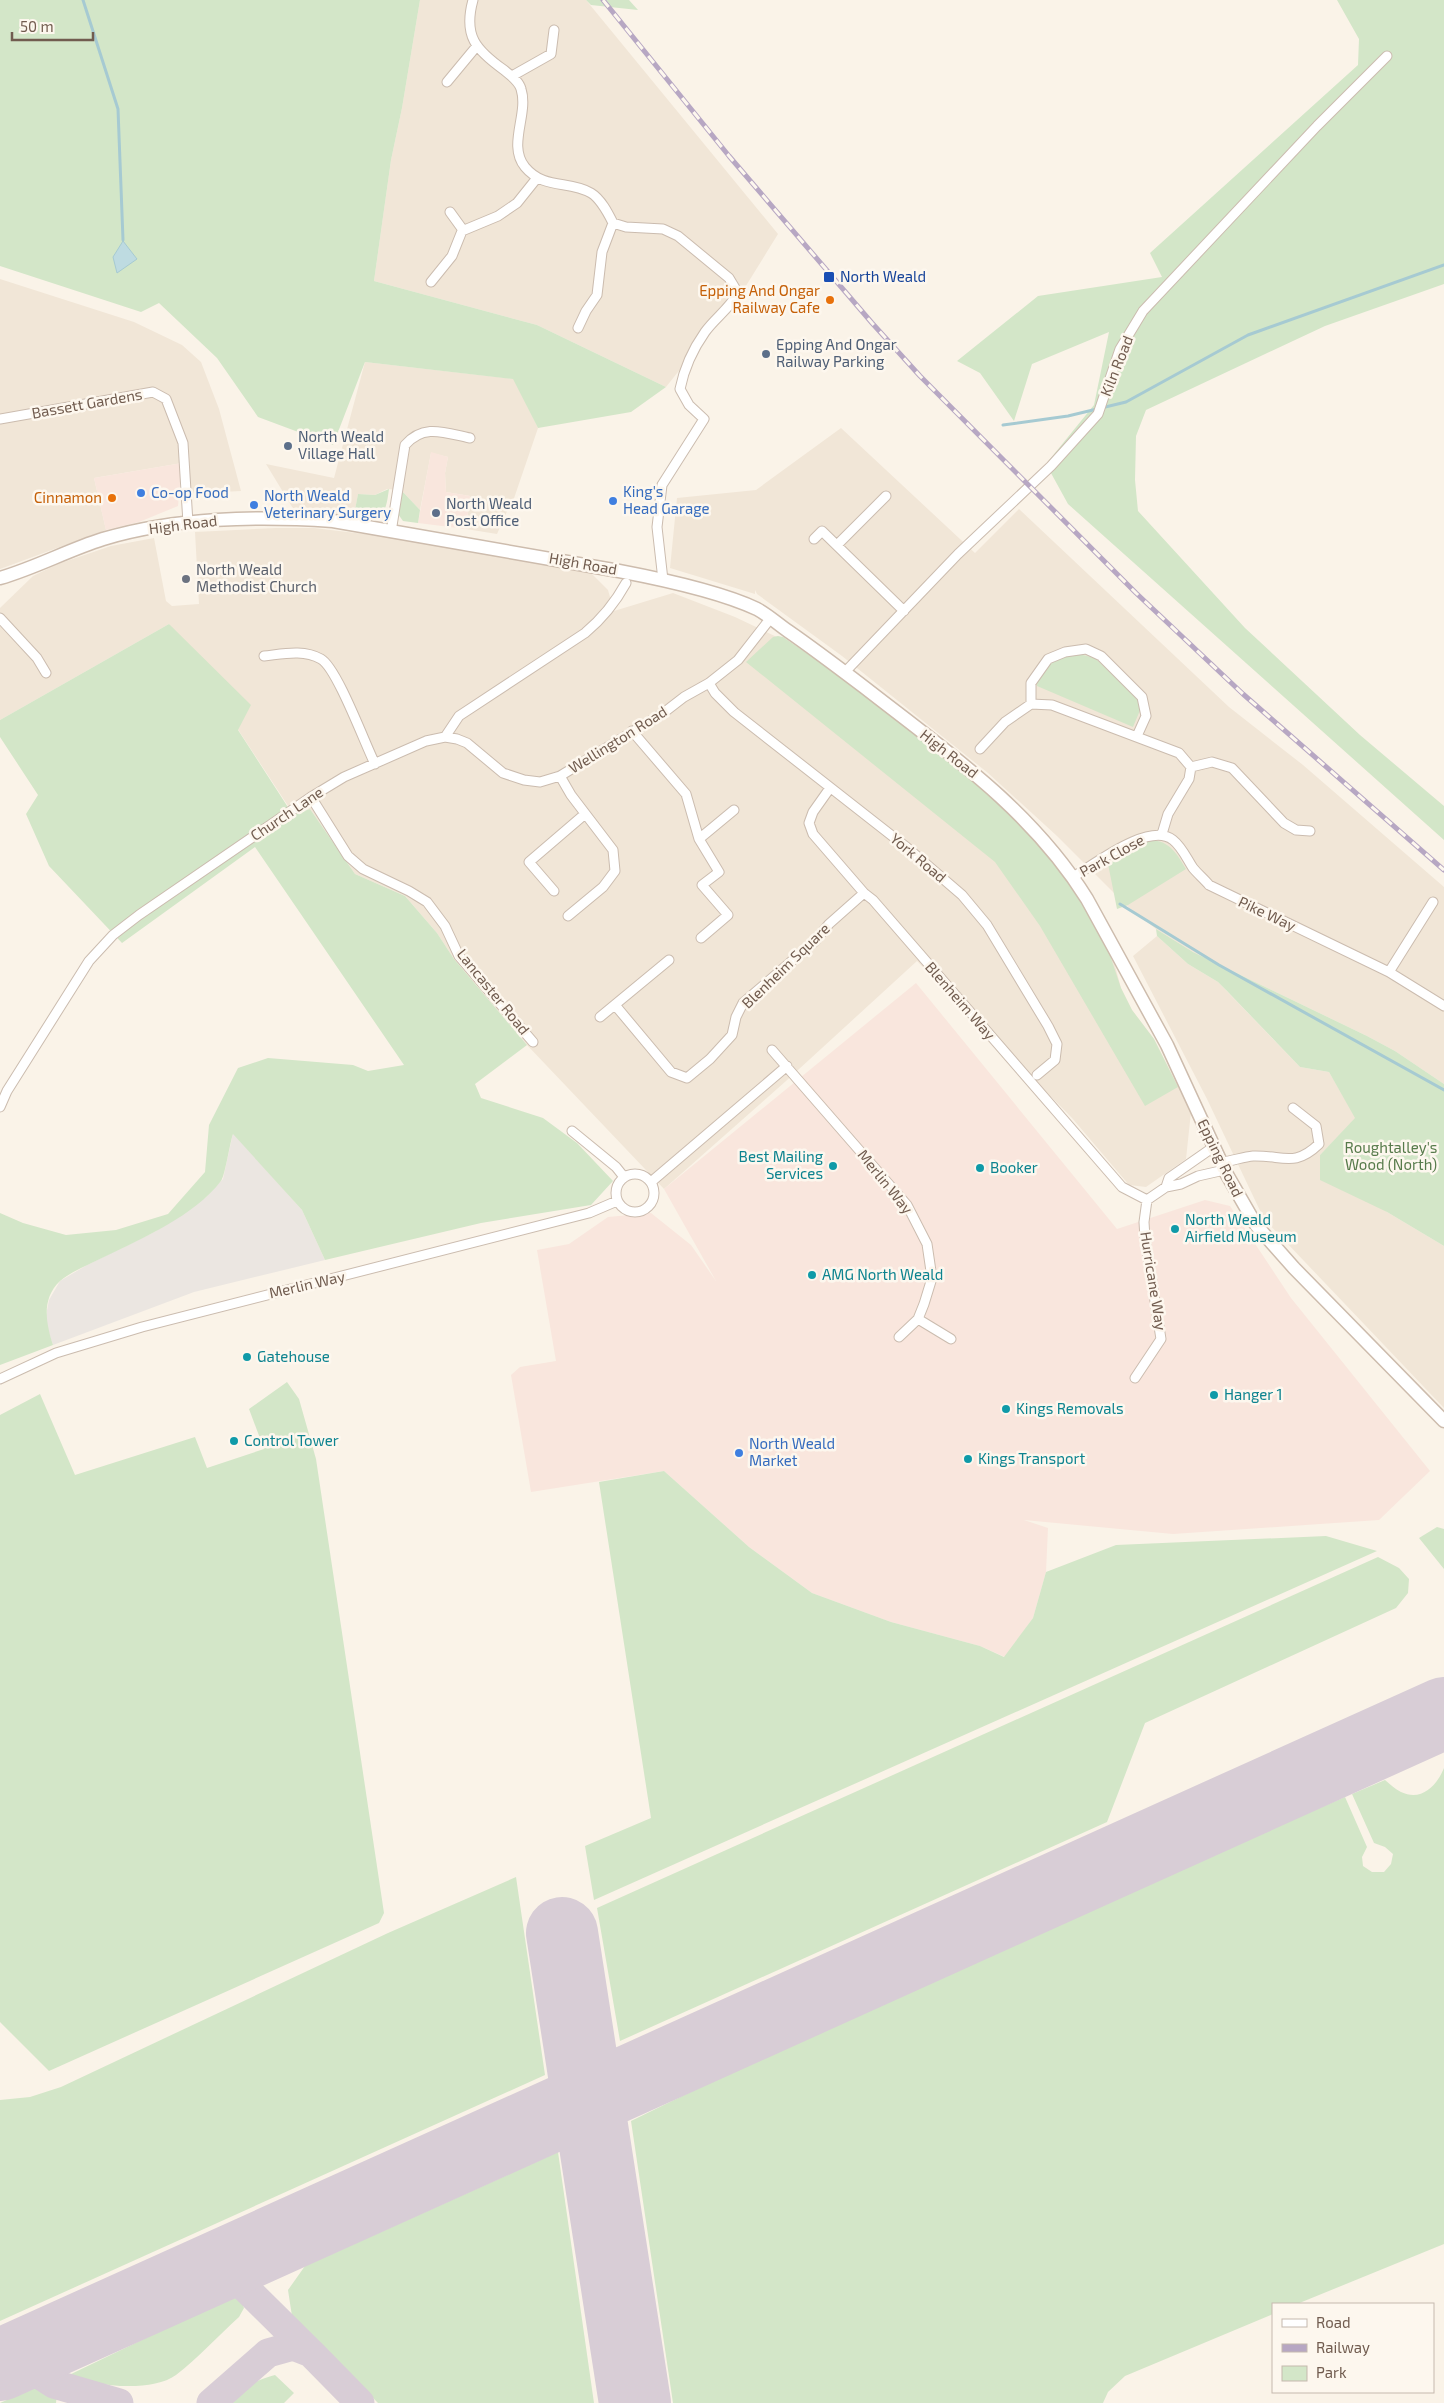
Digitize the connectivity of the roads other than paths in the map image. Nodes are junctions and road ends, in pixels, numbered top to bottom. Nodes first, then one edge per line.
1 (473, 0) edge
2 (554, 30) dead end
3 (476, 48) junction
4 (1387, 56) dead end
5 (512, 76) junction
6 (447, 82) dead end
7 (537, 178) junction
8 (450, 212) dead end
9 (613, 224) junction
10 (463, 230) junction
11 (431, 282) dead end
12 (578, 328) dead end
13 (0, 419) edge
14 (470, 438) dead end
15 (886, 496) dead end
16 (188, 523) junction
17 (390, 532) junction
18 (814, 540) dead end
19 (837, 545) junction
20 (0, 578) edge
21 (663, 580) junction
22 (626, 583) dead end
23 (904, 611) junction
24 (0, 618) edge
25 (770, 619) junction
26 (264, 656) dead end
27 (845, 672) junction
28 (46, 673) dead end
29 (709, 683) junction
30 (1031, 704) junction
31 (632, 731) junction
32 (1137, 736) junction
33 (444, 737) junction
34 (980, 749) dead end
35 (375, 764) junction
36 (1191, 766) junction
37 (560, 776) junction
38 (830, 788) junction
39 (311, 797) junction
40 (734, 810) dead end
41 (585, 814) junction
42 (1310, 831) dead end
43 (1162, 834) junction
44 (700, 839) junction
45 (1073, 877) junction
46 (554, 891) dead end
47 (864, 893) junction
48 (1434, 902) dead end
49 (568, 916) dead end
50 (701, 938) dead end
51 (669, 960) dead end
52 (1389, 972) junction
53 (615, 1005) junction
54 (1444, 1006) edge
55 (600, 1017) dead end
56 (533, 1042) dead end
57 (772, 1050) dead end
58 (787, 1066) junction
59 (1037, 1075) dead end
60 (0, 1107) edge
61 (1293, 1108) dead end
62 (572, 1131) dead end
63 (1215, 1146) junction
64 (1224, 1167) junction
65 (624, 1177) junction
66 (651, 1182) junction
67 (1166, 1186) junction
68 (1147, 1200) junction
69 (617, 1201) junction
70 (918, 1319) junction
71 (899, 1336) dead end
72 (951, 1339) dead end
73 (1135, 1378) dead end
74 (0, 1379) edge
75 (1444, 1421) edge

1 - 3 street
2 - 5 street
3 - 5 street
3 - 6 street
4 - 23 street, Kiln Road
5 - 7 street
7 - 9 street
7 - 10 street
8 - 10 street
9 - 12 street
9 - 21 street
10 - 11 street
13 - 16 street, Bassett Gardens
14 - 17 street
15 - 19 street
16 - 17 main road, High Road
16 - 20 main road, High Road
17 - 21 main road, High Road
18 - 19 street
19 - 23 street
21 - 25 main road, High Road
22 - 33 street
23 - 27 street, Kiln Road
24 - 28 street
25 - 27 main road, High Road
25 - 29 street, Wellington Road
26 - 35 street
27 - 45 main road, High Road
29 - 31 street, Wellington Road
29 - 38 street, York Road
30 - 32 street
30 - 32 street
30 - 34 street
31 - 37 street, Wellington Road
31 - 44 street
32 - 36 street
33 - 35 street, Church Lane
33 - 37 street, Wellington Road
35 - 39 street, Church Lane
36 - 42 street
36 - 43 street, Park Close
37 - 41 street
38 - 47 street, Blenheim Way
38 - 59 street, York Road
39 - 56 street, Lancaster Road
39 - 60 street, Church Lane
40 - 44 street
41 - 46 street
41 - 49 street
43 - 45 street, Park Close
43 - 52 street, Pike Way
44 - 50 street
45 - 63 main road, Epping Road
47 - 53 street, Blenheim Square
47 - 68 street, Blenheim Way
48 - 52 street
51 - 53 street
52 - 54 street, Pike Way
53 - 55 street
57 - 58 street, Merlin Way
58 - 66 street
58 - 70 street, Merlin Way
61 - 64 street
62 - 65 street
63 - 64 main road, Epping Road
63 - 67 street
64 - 67 street
64 - 75 main road, Epping Road
65 - 66 street
65 - 69 street
66 - 69 street
67 - 68 street
68 - 73 street, Hurricane Way
69 - 74 street, Merlin Way
70 - 71 street, Merlin Way
70 - 72 street

